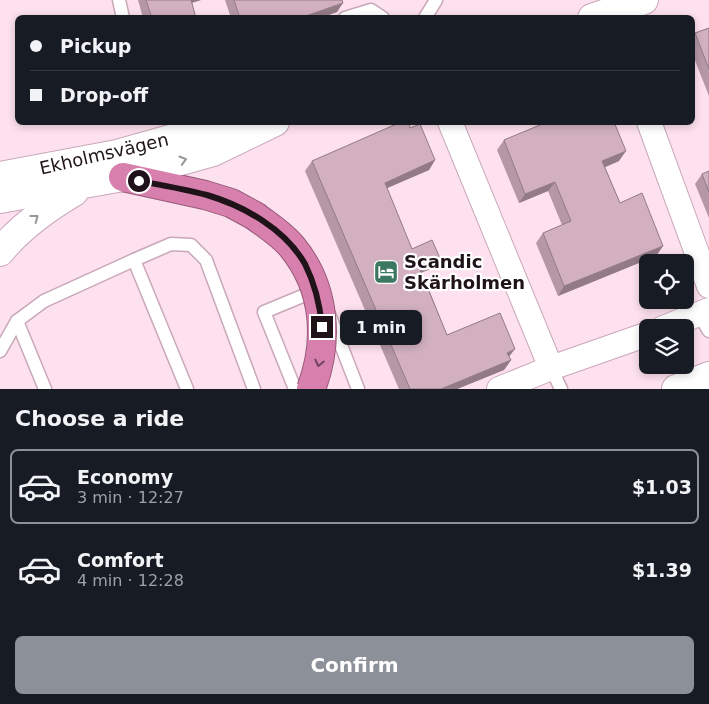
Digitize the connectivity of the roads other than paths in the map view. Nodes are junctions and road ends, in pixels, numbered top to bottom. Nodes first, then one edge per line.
1 (119, 0) edge
2 (436, 0) edge
3 (644, 0) edge
4 (605, 12) edge
5 (122, 15) edge
6 (355, 15) edge
7 (378, 15) edge
8 (427, 15) edge
9 (240, 125) edge
10 (269, 125) edge
11 (451, 125) edge
12 (650, 125) edge
13 (0, 176) edge
14 (123, 177) junction
15 (84, 185) junction
16 (0, 199) edge
17 (0, 252) edge
18 (134, 260) junction
19 (707, 281) edge
20 (18, 321) junction
21 (639, 338) edge
22 (0, 351) edge
23 (709, 376) edge
24 (556, 378) edge
25 (45, 389) edge
26 (187, 389) edge
27 (254, 389) edge
28 (295, 389) edge
29 (311, 389) edge
30 (358, 389) edge
31 (499, 389) edge
32 (676, 389) edge

1 - 5 lane
2 - 8 lane
3 - 4 street
6 - 7 lane
9 - 13 street, Ekholmsvägen
14 -> 10 street, Ekholmsvägen
11 - 24 street
12 - 19 street
14 - 15 street, Ekholmsvägen
14 -> 29 highway, bridge
15 - 16 street, Ekholmsvägen
17 -> 15 street
18 - 20 lane
18 - 26 lane
18 - 27 lane
20 - 22 lane
20 - 25 lane
21 - 24 street
23 - 32 street
24 - 31 street
28 - 30 lane

